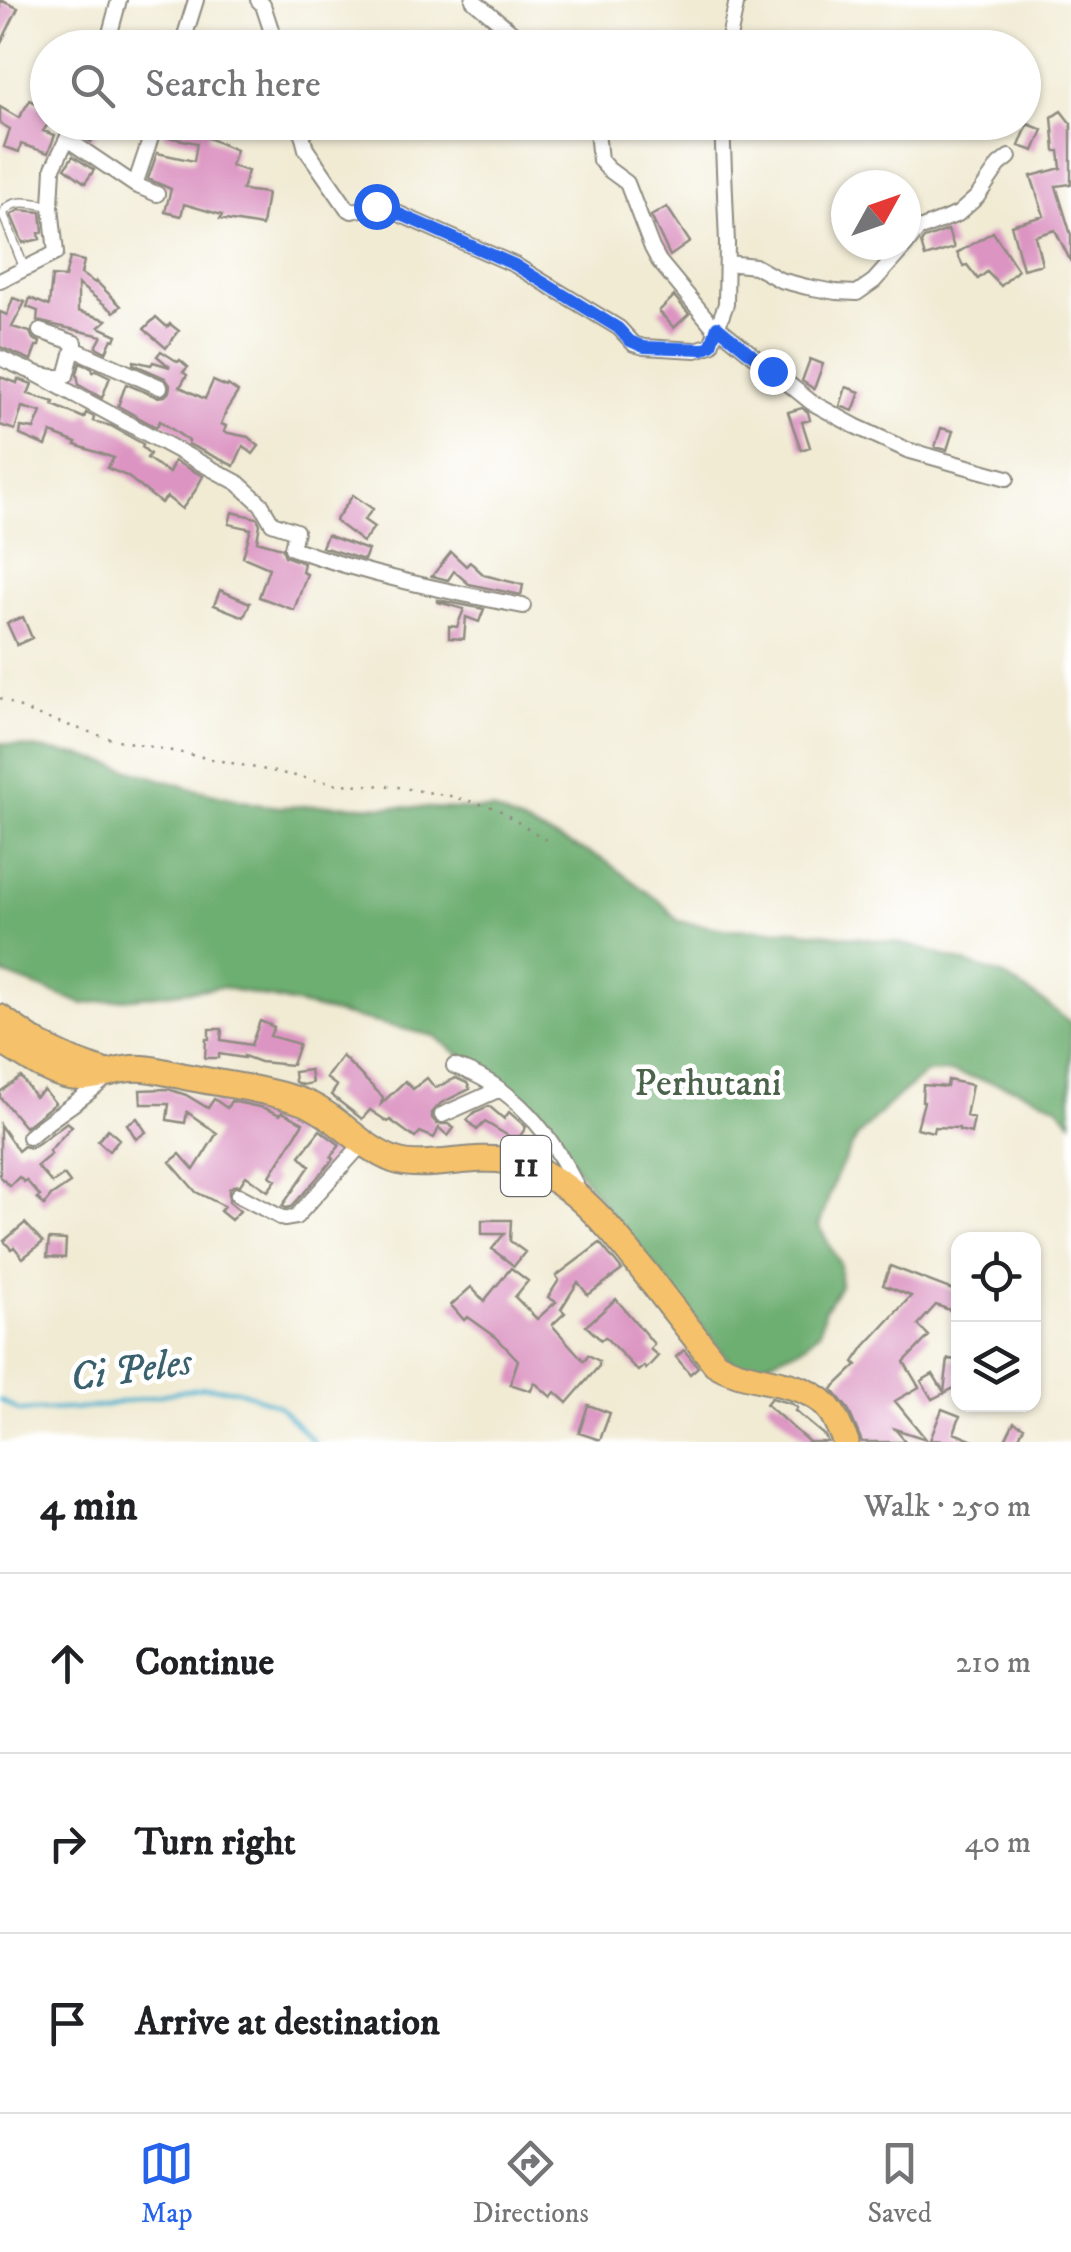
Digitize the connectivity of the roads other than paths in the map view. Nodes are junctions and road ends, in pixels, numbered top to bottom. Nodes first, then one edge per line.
1 (118, 0) edge
2 (196, 0) edge
3 (258, 0) edge
4 (472, 0) edge
5 (738, 0) edge
6 (110, 30) edge
7 (187, 30) edge
8 (271, 30) edge
9 (509, 30) edge
10 (731, 30) edge
11 (67, 140) joint
12 (150, 140) edge
13 (304, 140) edge
14 (598, 140) edge
15 (723, 140) edge
16 (1008, 157) dead end
17 (135, 185) junction
18 (157, 194) dead end
19 (51, 206) junction
20 (921, 229) edge
21 (893, 260) edge
22 (726, 263) junction
23 (25, 270) junction
24 (0, 281) edge
25 (716, 328) junction
26 (40, 331) dead end
27 (74, 349) junction
28 (0, 358) edge
29 (29, 370) junction
30 (160, 387) dead end
31 (1007, 478) dead end
32 (523, 606) dead end
33 (0, 1016) edge
34 (0, 1042) edge
35 (454, 1066) dead end
36 (111, 1074) junction
37 (500, 1088) junction
38 (442, 1115) dead end
39 (29, 1137) dead end
40 (363, 1144) junction
41 (238, 1196) dead end
42 (584, 1200) junction
43 (846, 1442) edge

1 - 6 street
2 - 7 street
3 - 8 street
4 - 9 street
5 - 10 street
11 - 17 street
11 - 19 street
12 - 17 street
13 - 25 street
14 - 25 street
15 - 22 street
16 - 20 street
17 - 18 street
19 - 23 street
19 - 23 lane
21 - 22 street
22 - 25 street
23 - 24 street
25 - 31 street
26 - 27 street
27 - 29 street
27 - 30 street
28 - 29 street
29 - 32 street
33 - 36 main road
34 - 36 highway, 11
35 - 37 street
36 - 39 street
36 - 40 highway, 11
37 - 38 street
37 - 42 street
40 - 41 street
40 - 42 highway, 11
42 - 43 highway, 11

